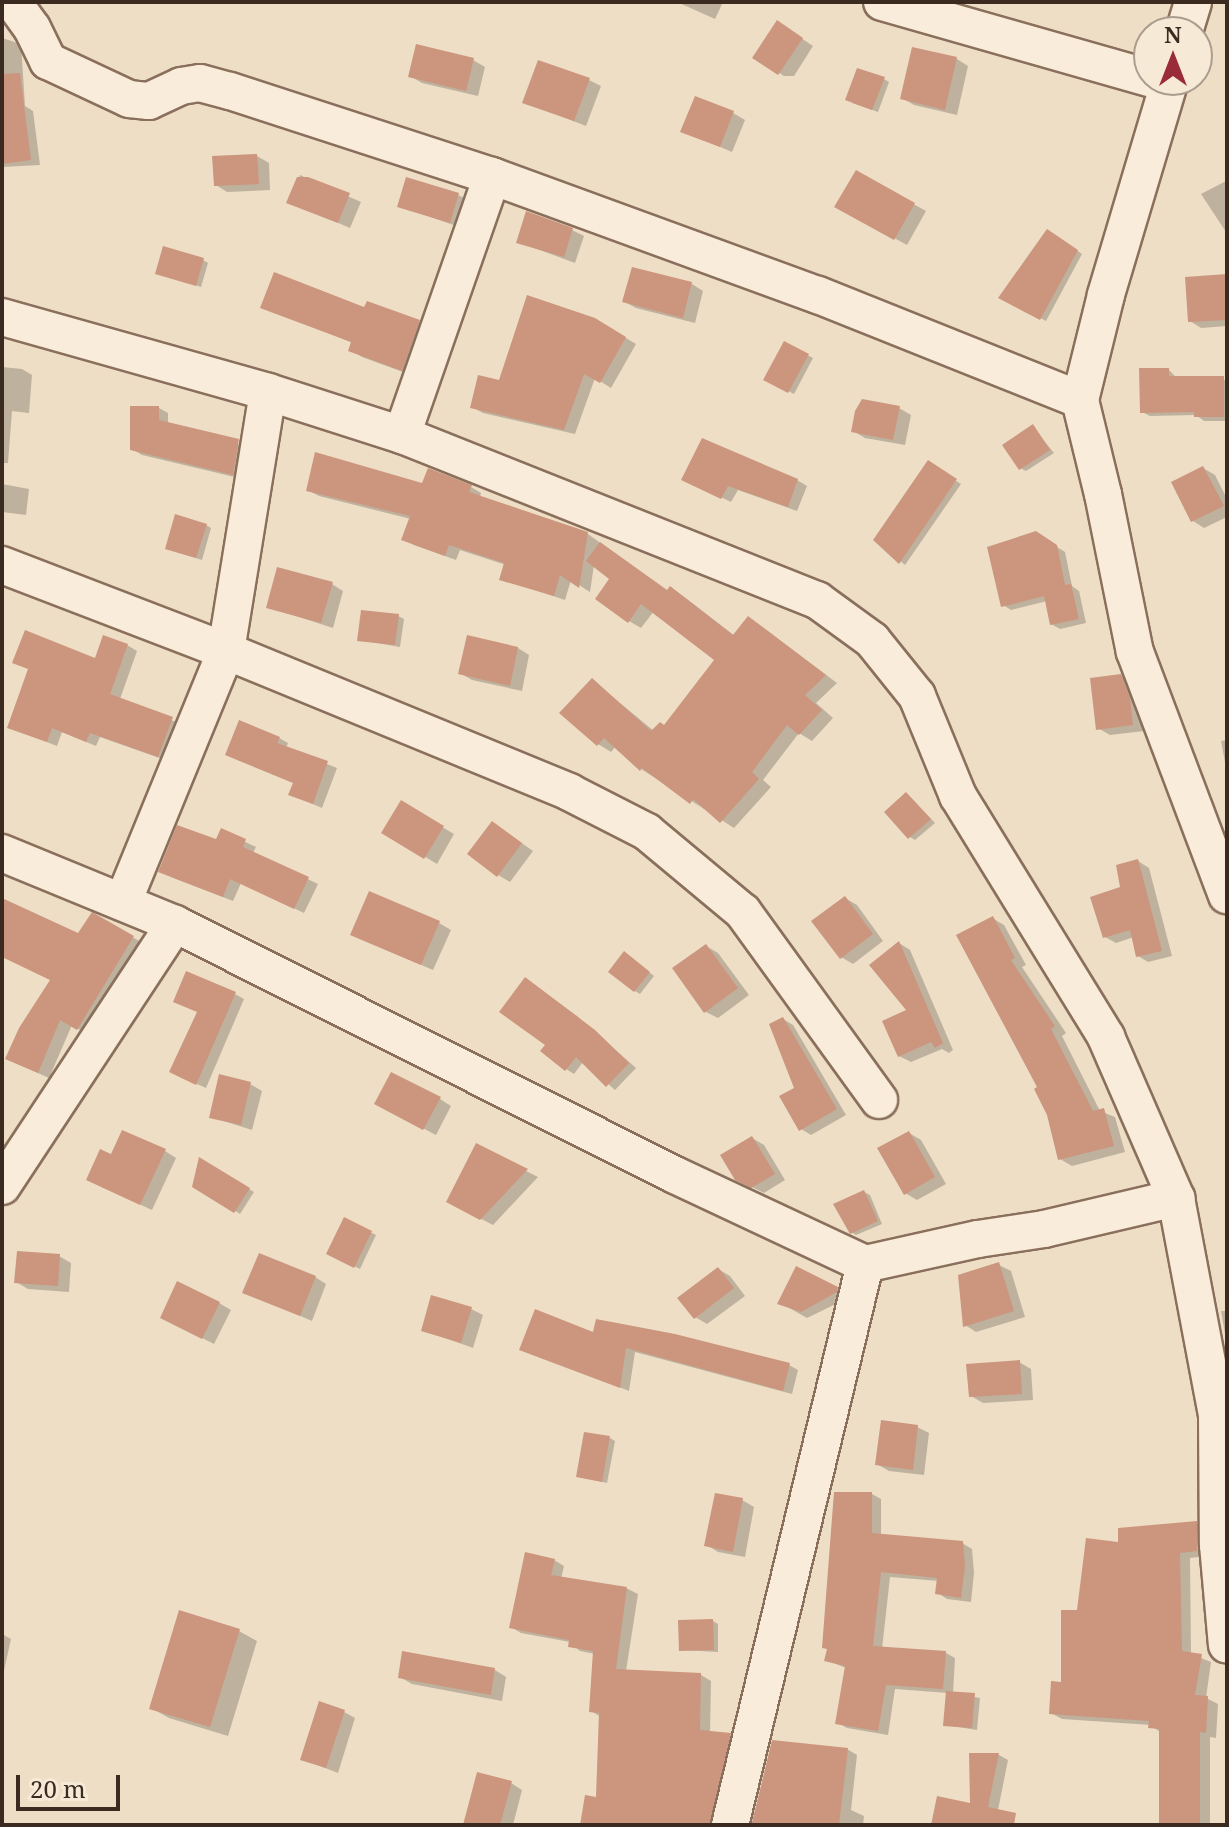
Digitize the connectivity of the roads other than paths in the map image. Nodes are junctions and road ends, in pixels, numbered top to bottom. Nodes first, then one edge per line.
1 (13, 2) edge
2 (882, 2) edge
3 (1133, 72) edge
4 (1157, 96) edge
5 (492, 176) junction
6 (2, 317) edge
7 (268, 392) junction
8 (1080, 400) junction
9 (402, 435) junction
10 (2, 565) edge
11 (226, 651) junction
12 (2, 853) edge
13 (1227, 895) edge
14 (123, 902) junction
15 (175, 924) junction
16 (879, 1100) dead end
17 (2, 1186) edge
18 (1176, 1198) junction
19 (865, 1264) junction
20 (1222, 1413) edge
21 (1227, 1645) edge
22 (730, 1825) edge

1 - 5 street
2 - 3 street
4 - 8 street
5 - 8 street
5 - 9 street
6 - 7 street
7 - 9 street
7 - 11 street
8 - 13 street
9 - 18 street
10 - 11 street
11 - 14 street
11 - 16 street
12 - 14 street
14 - 15 street
15 - 17 street
15 - 19 street
18 - 19 street
18 - 20 street
19 - 22 street
20 - 21 street

